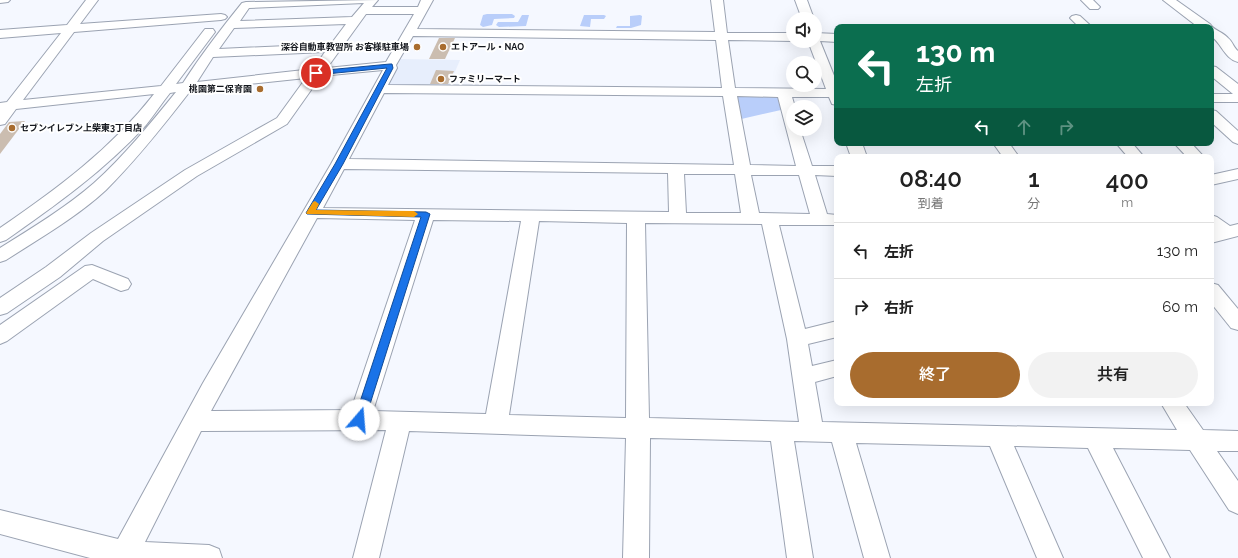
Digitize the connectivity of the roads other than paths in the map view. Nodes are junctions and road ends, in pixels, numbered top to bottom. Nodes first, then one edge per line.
1 (0, 0) edge
2 (4, 0) edge
3 (92, 0) edge
4 (372, 0) edge
5 (716, 0) edge
6 (801, 0) edge
7 (1169, 0) edge
8 (424, 5) edge
9 (230, 6) dead end
10 (360, 10) edge
11 (805, 12) edge
12 (1076, 18) dead end
13 (226, 21) junction
14 (1083, 24) edge
15 (1202, 24) edge
16 (71, 27) junction
17 (408, 32) junction
18 (1214, 33) edge
19 (0, 34) edge
20 (721, 37) junction
21 (786, 37) edge
22 (822, 37) edge
23 (834, 38) edge
24 (1214, 41) edge
25 (1225, 42) junction
26 (336, 48) junction
27 (817, 48) edge
28 (209, 53) junction
29 (1238, 58) edge
30 (390, 65) junction
31 (1214, 72) edge
32 (316, 73) junction
33 (187, 86) junction
34 (166, 89) junction
35 (379, 89) junction
36 (834, 91) edge
37 (1238, 91) edge
38 (729, 92) junction
39 (784, 93) junction
40 (834, 96) edge
41 (1214, 98) edge
42 (1238, 98) edge
43 (786, 101) edge
44 (6, 106) edge
45 (1214, 117) edge
46 (0, 121) edge
47 (795, 136) edge
48 (1238, 139) edge
49 (1127, 146) edge
50 (1185, 146) edge
51 (1133, 154) edge
52 (1193, 154) edge
53 (339, 164) junction
54 (676, 168) junction
55 (742, 168) junction
56 (804, 170) junction
57 (834, 171) edge
58 (1238, 174) edge
59 (1214, 177) edge
60 (310, 213) junction
61 (426, 214) junction
62 (531, 216) junction
63 (636, 217) junction
64 (678, 218) junction
65 (760, 219) junction
66 (820, 220) junction
67 (834, 220) edge
68 (1214, 223) edge
69 (1226, 233) edge
70 (0, 236) edge
71 (0, 256) edge
72 (65, 262) junction
73 (92, 271) junction
74 (121, 284) dead end
75 (1214, 294) edge
76 (0, 308) edge
77 (1238, 323) edge
78 (834, 330) edge
79 (0, 336) edge
80 (797, 338) junction
81 (834, 369) edge
82 (803, 377) junction
83 (1174, 406) edge
84 (359, 420) junction
85 (194, 421) junction
86 (400, 421) junction
87 (496, 423) junction
88 (638, 428) junction
89 (781, 431) junction
90 (812, 432) junction
91 (841, 432) junction
92 (998, 436) junction
93 (1095, 438) junction
94 (1196, 440) junction
95 (1238, 441) edge
96 (1238, 502) edge
97 (0, 522) edge
98 (123, 556) edge
99 (209, 558) edge
100 (366, 558) edge
101 (636, 558) edge
102 (800, 558) edge
103 (877, 558) edge
104 (1050, 558) edge
105 (1157, 558) edge

1 - 2 street
3 - 16 street
4 - 10 street
5 - 20 street
6 - 11 street
7 - 15 street
8 - 10 street
8 - 17 street
9 - 13 street
10 - 13 street
10 - 13 street
10 - 26 street
12 - 14 street
13 - 16 street
13 - 28 street
13 - 34 street
16 - 19 street
16 - 44 street
17 - 20 street
17 - 30 street
18 - 25 street
20 - 21 street
20 - 38 street
22 - 23 street
24 - 25 street
25 - 29 street
26 - 28 street
26 - 32 street
27 - 36 street
28 - 33 street
30 - 32 street
30 - 35 street
31 - 37 street
32 - 33 street
32 - 72 street
33 - 34 street
33 - 71 street
34 - 44 street
34 - 70 street
35 - 38 street
35 - 53 street
38 - 39 street
38 - 55 street
39 - 40 street
39 - 43 street
41 - 42 street
44 - 46 street
45 - 48 street
47 - 56 street
49 - 51 street
50 - 52 street
53 - 54 street
53 - 60 street
54 - 55 street
54 - 64 street
55 - 56 street
55 - 65 street
56 - 57 street
56 - 66 street
58 - 59 street
60 - 61 street
60 - 85 street
61 - 62 street
61 - 84 street
62 - 63 street
62 - 87 street
63 - 64 street
63 - 88 street
64 - 65 street
65 - 66 street
65 - 80 street
66 - 67 street
68 - 69 street
72 - 73 street
72 - 76 street
73 - 74 street
73 - 79 street
75 - 77 street
78 - 80 street
80 - 82 street
81 - 82 street
82 - 90 street
83 - 94 street
84 - 85 street
84 - 86 street
85 - 98 street
86 - 87 street
86 - 100 street
87 - 88 street
88 - 89 street
88 - 101 street
89 - 90 street
89 - 102 street
90 - 91 street
91 - 92 street
91 - 103 street
92 - 93 street
92 - 104 street
93 - 94 street
93 - 105 street
94 - 95 street
94 - 96 street
97 - 98 street
98 - 99 street

